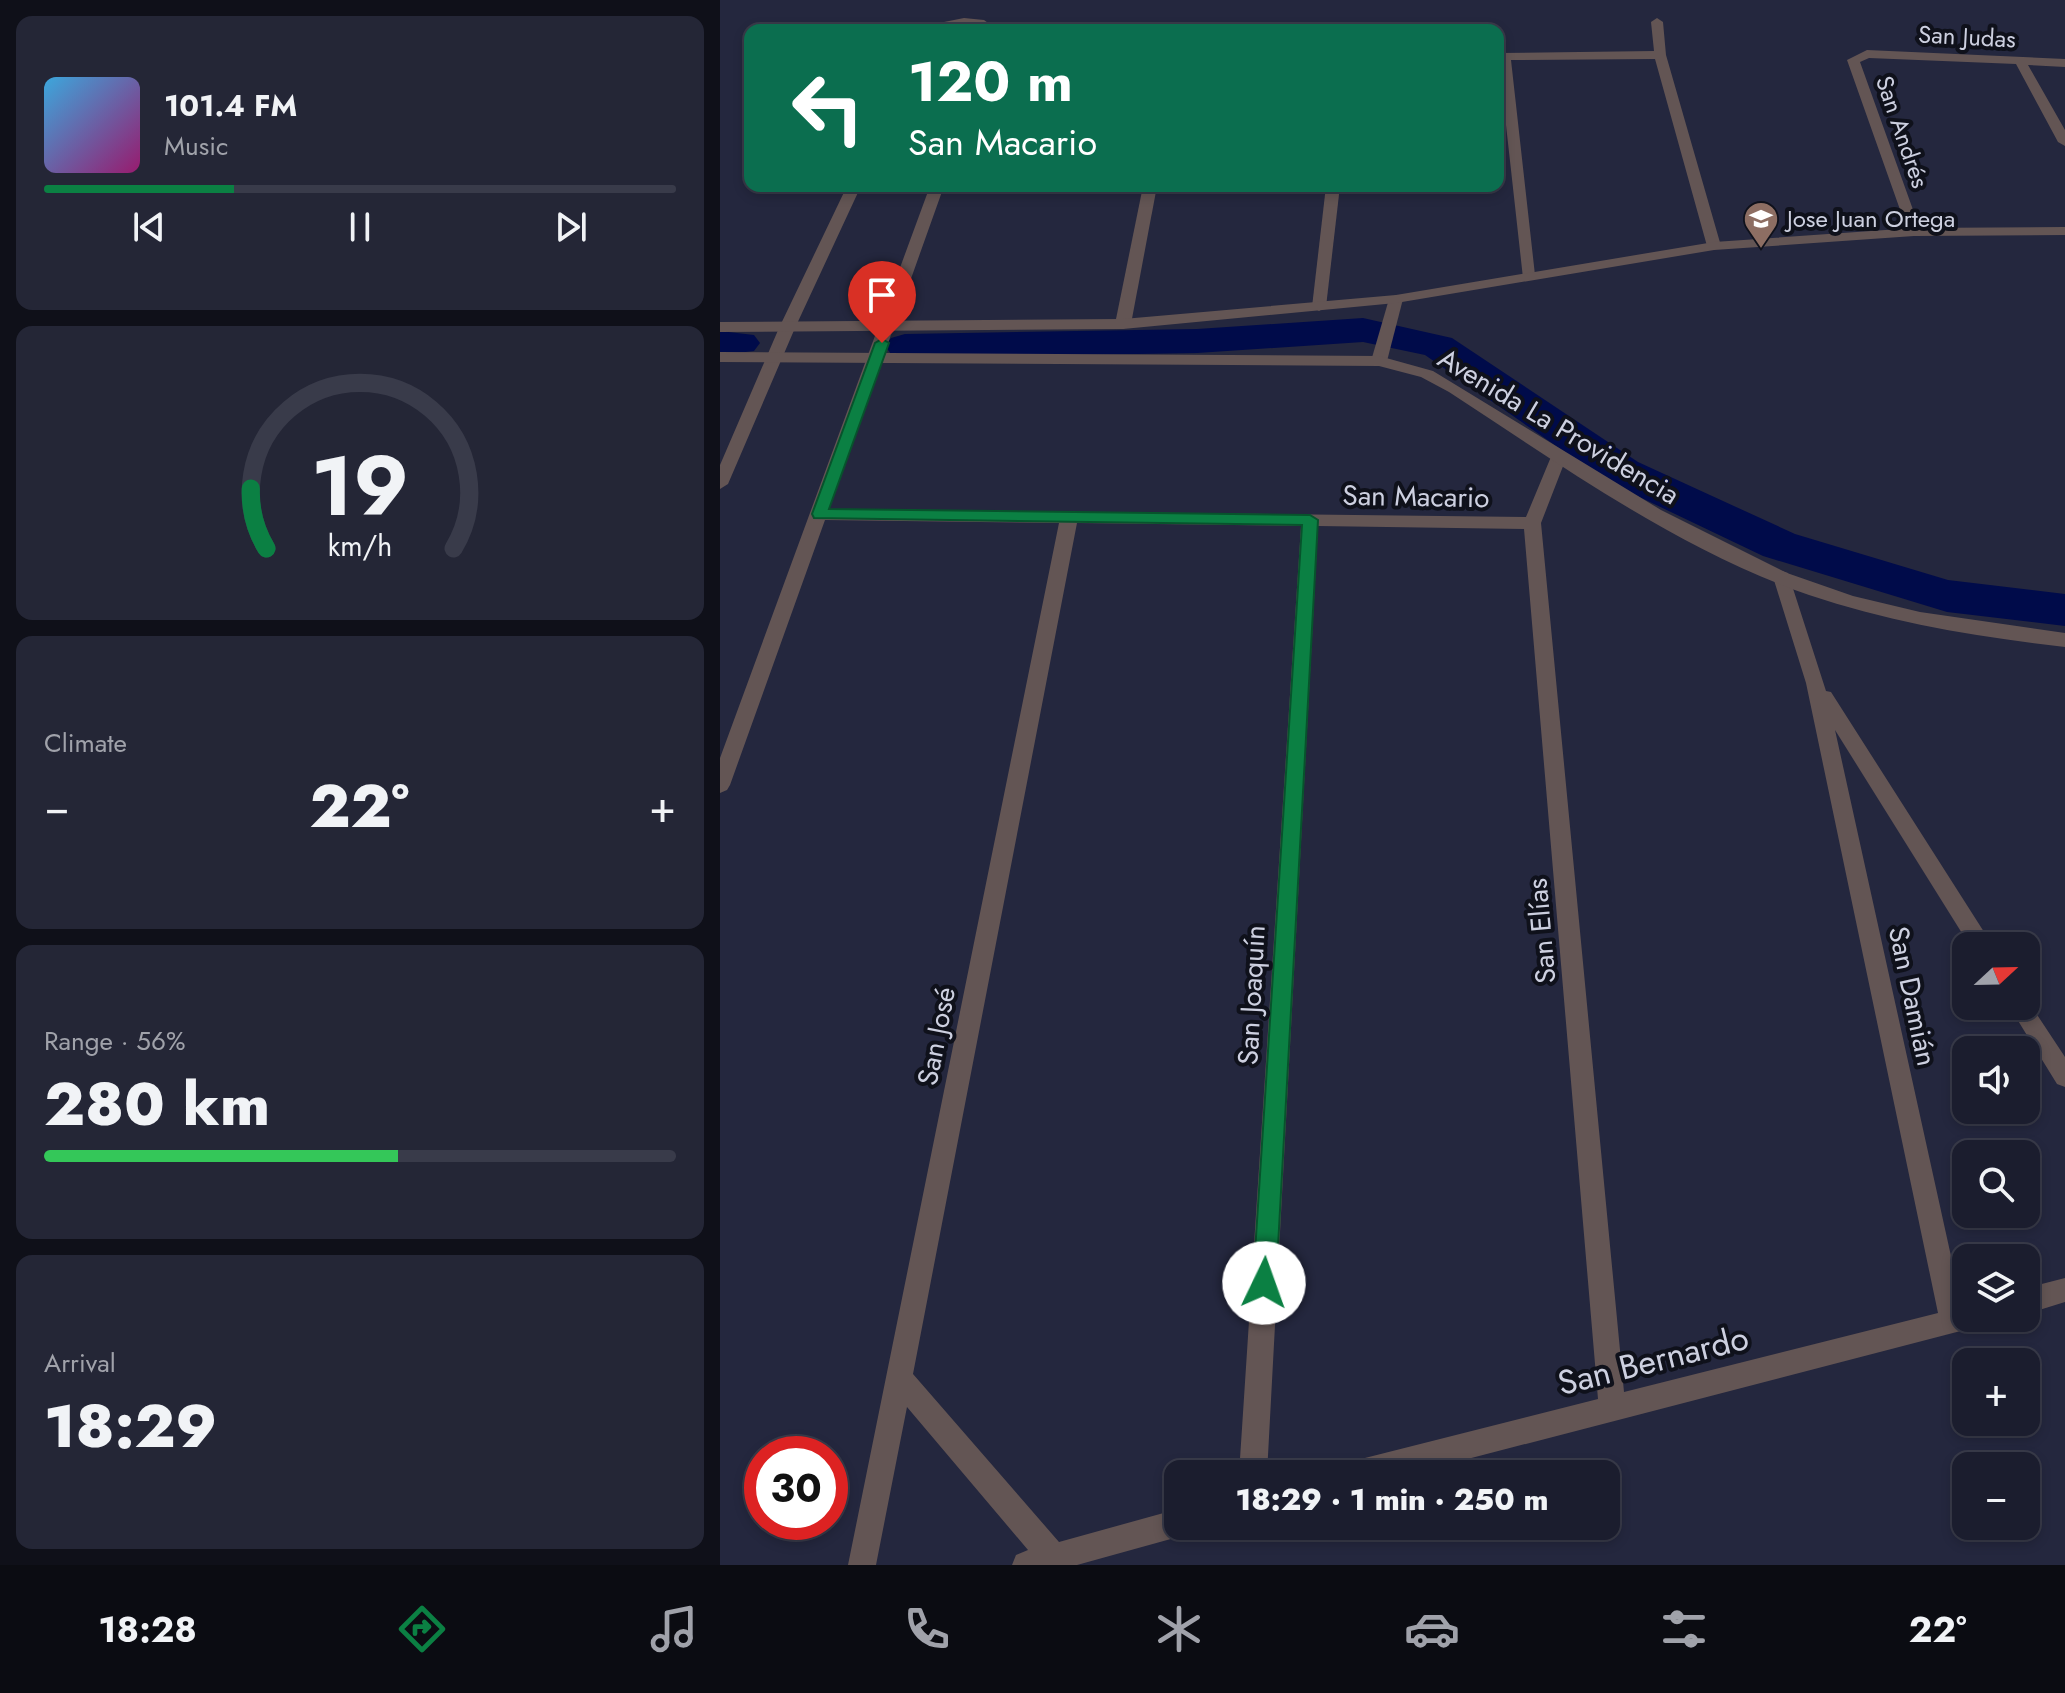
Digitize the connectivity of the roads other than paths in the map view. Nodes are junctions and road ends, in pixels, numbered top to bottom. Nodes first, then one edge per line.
1 (1657, 22) dead end
2 (950, 24) edge
3 (987, 24) edge
4 (1867, 54) joint
5 (1660, 55) junction
6 (1504, 57) edge
7 (2020, 61) junction
8 (2065, 63) edge
9 (1504, 74) edge
10 (2065, 142) edge
11 (851, 192) edge
12 (935, 192) edge
13 (1149, 192) edge
14 (1332, 192) edge
15 (2065, 231) edge
16 (1914, 232) junction
17 (1714, 246) junction
18 (1528, 275) junction
19 (1396, 299) junction
20 (1319, 307) junction
21 (1123, 324) junction
22 (887, 326) junction
23 (720, 327) edge
24 (787, 328) junction
25 (1381, 352) junction
26 (720, 357) edge
27 (777, 357) junction
28 (877, 360) junction
29 (1559, 456) junction
30 (720, 484) edge
31 (819, 514) junction
32 (1069, 518) junction
33 (1310, 520) junction
34 (1532, 523) junction
35 (1782, 577) junction
36 (2065, 640) edge
37 (1815, 683) junction
38 (720, 785) edge
39 (1973, 932) edge
40 (2029, 1020) edge
41 (2065, 1077) edge
42 (1952, 1285) edge
43 (2065, 1290) edge
44 (2040, 1297) edge
45 (1952, 1322) edge
46 (899, 1378) junction
47 (1612, 1407) junction
48 (1254, 1460) edge
49 (1410, 1460) edge
50 (1164, 1527) edge
51 (1040, 1561) edge
52 (862, 1565) edge

1 - 5 street
2 - 3 street
4 - 7 street, San Judas
4 - 16 street, San Andrés
5 - 6 street
5 - 17 street
7 - 8 street, San Judas
7 - 10 street
9 - 18 street
11 - 24 street
12 - 22 street
13 - 21 street
14 - 20 street
15 - 16 street
16 - 17 street
17 - 18 street
18 - 19 street
19 - 20 street
19 - 25 street
20 - 21 street
21 - 22 street
22 - 24 street
22 - 28 street
23 - 24 street
24 - 27 street
25 - 28 street, Avenida La Providencia
25 - 29 street, Avenida La Providencia
26 - 27 street, Avenida La Providencia
27 - 28 street, Avenida La Providencia
27 - 30 street
28 - 31 street
29 - 34 street, San Elías
29 - 35 street, Avenida La Providencia
31 - 32 street, San Macario
31 - 38 street
32 - 33 street, San Macario
32 - 46 street, San José
33 - 34 street, San Macario
33 - 48 street, San Joaquín
34 - 47 street, San Elías
35 - 36 street, Avenida La Providencia
35 - 37 street, San Damián
37 - 39 street, San Damián
37 - 42 street, San Damián
40 - 41 street
43 - 44 street
45 - 47 street, San Bernardo
46 - 51 street
46 - 52 street, San José
47 - 49 street, San Bernardo
50 - 51 street

